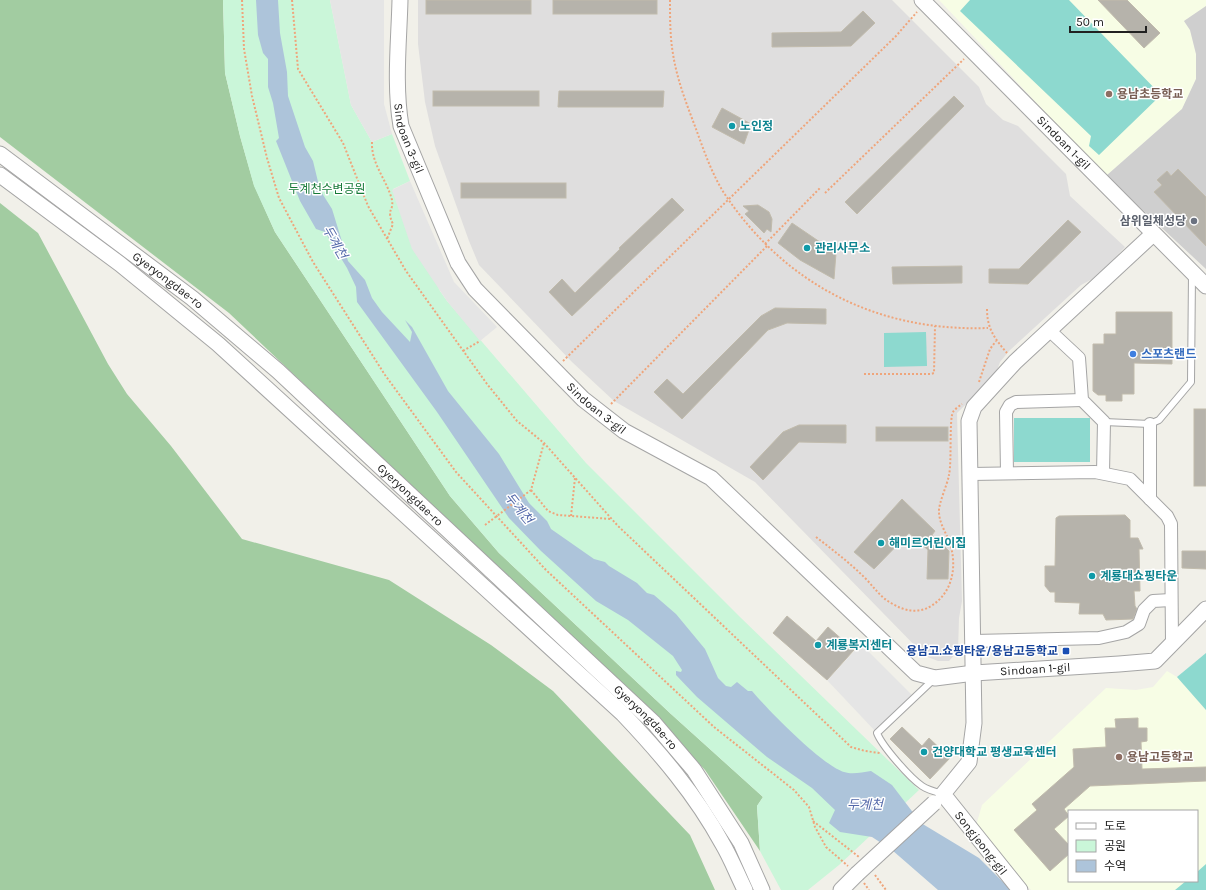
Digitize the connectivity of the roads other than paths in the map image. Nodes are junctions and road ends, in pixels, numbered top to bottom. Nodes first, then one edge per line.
1 (400, 0) edge
2 (923, 2) edge
3 (0, 154) edge
4 (0, 175) edge
5 (1154, 234) junction
6 (1192, 271) junction
7 (1206, 286) edge
8 (1049, 330) junction
9 (1082, 400) junction
10 (1104, 422) junction
11 (1150, 424) junction
12 (1007, 473) junction
13 (1103, 473) junction
14 (971, 474) junction
15 (1150, 499) junction
16 (1171, 600) junction
17 (1206, 608) edge
18 (974, 641) junction
19 (1172, 643) junction
20 (974, 673) junction
21 (934, 678) junction
22 (938, 799) junction
23 (762, 889) edge
24 (745, 890) edge
25 (840, 890) edge
26 (1020, 890) edge

1 - 21 street, Sindoan 3-gil
2 - 5 street, Sindoan 1-gil
3 - 23 street, Gyeryongdae-ro
4 - 24 street, Gyeryongdae-ro
5 - 6 street, Sindoan 1-gil
5 - 8 street
6 - 7 street, Sindoan 1-gil
6 - 11 lane
8 - 9 street
8 - 14 street
9 - 10 street
9 - 12 street
10 - 11 lane
10 - 13 street
11 - 15 street
12 - 13 street
12 - 14 street
13 - 15 street
14 - 18 street
15 - 16 street
16 - 18 street
16 - 19 street
17 - 19 street, Sindoan 1-gil
18 - 20 street
19 - 20 street, Sindoan 1-gil
20 - 21 street, Sindoan 3-gil
20 - 22 street
21 - 22 lane
22 - 25 street, bridge
22 - 26 street, Songjeong-gil

